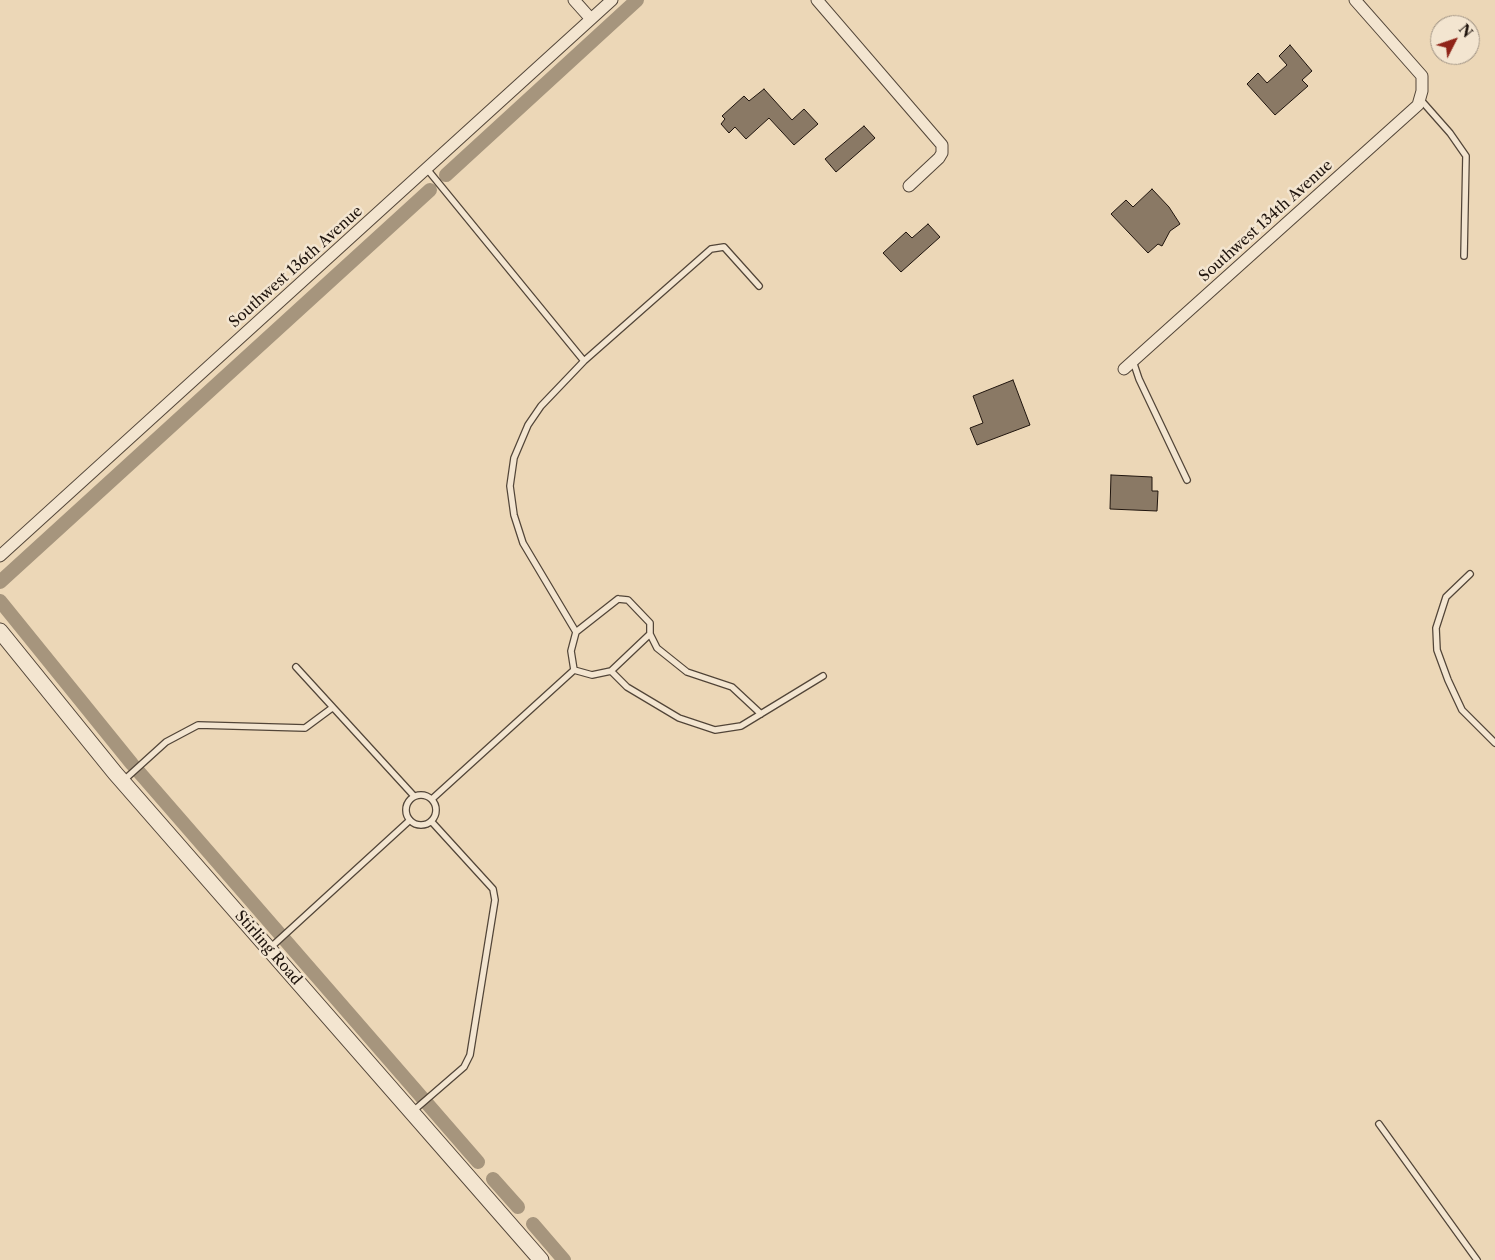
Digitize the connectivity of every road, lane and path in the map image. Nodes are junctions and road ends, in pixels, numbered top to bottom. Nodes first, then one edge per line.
1 (574, 0) edge
2 (612, 0) edge
3 (817, 0) edge
4 (1355, 0) edge
5 (591, 19) junction
6 (1421, 95) junction
7 (427, 168) junction
8 (909, 186) dead end
9 (1464, 256) dead end
10 (759, 286) dead end
11 (584, 361) junction
12 (1129, 365) joint
13 (1187, 480) dead end
14 (0, 556) edge
15 (1470, 574) dead end
16 (0, 631) edge
17 (576, 632) junction
18 (650, 634) junction
19 (296, 667) dead end
20 (574, 670) junction
21 (611, 671) junction
22 (823, 676) dead end
23 (332, 708) junction
24 (761, 714) junction
25 (1495, 743) edge
26 (122, 782) junction
27 (414, 796) junction
28 (432, 799) junction
29 (410, 820) junction
30 (431, 820) junction
31 (269, 949) junction
32 (412, 1112) junction
33 (1380, 1124) dead end
34 (541, 1260) edge
35 (1477, 1260) edge

1 - 5 street
2 - 5 street, Southwest 136th Avenue
3 - 8 street
4 - 6 street
5 - 7 street, Southwest 136th Avenue
6 - 9 lane
6 - 12 street, Southwest 134th Avenue
7 - 11 lane
7 - 14 street, Southwest 136th Avenue
10 - 11 lane
11 - 17 lane
12 - 13 lane
15 - 25 lane
16 - 26 street, Stirling Road
17 - 18 lane
17 - 20 lane
18 - 21 lane
18 - 24 lane
19 - 23 lane
20 - 21 lane
20 - 28 lane
21 - 24 lane
22 - 24 lane
23 - 26 lane
23 - 27 lane
26 - 31 street, Stirling Road
27 - 28 lane
27 - 29 lane
28 - 30 lane
29 - 30 lane
29 - 31 lane
30 - 32 lane
31 - 32 street, Stirling Road
32 - 34 street, Stirling Road
33 - 35 lane

